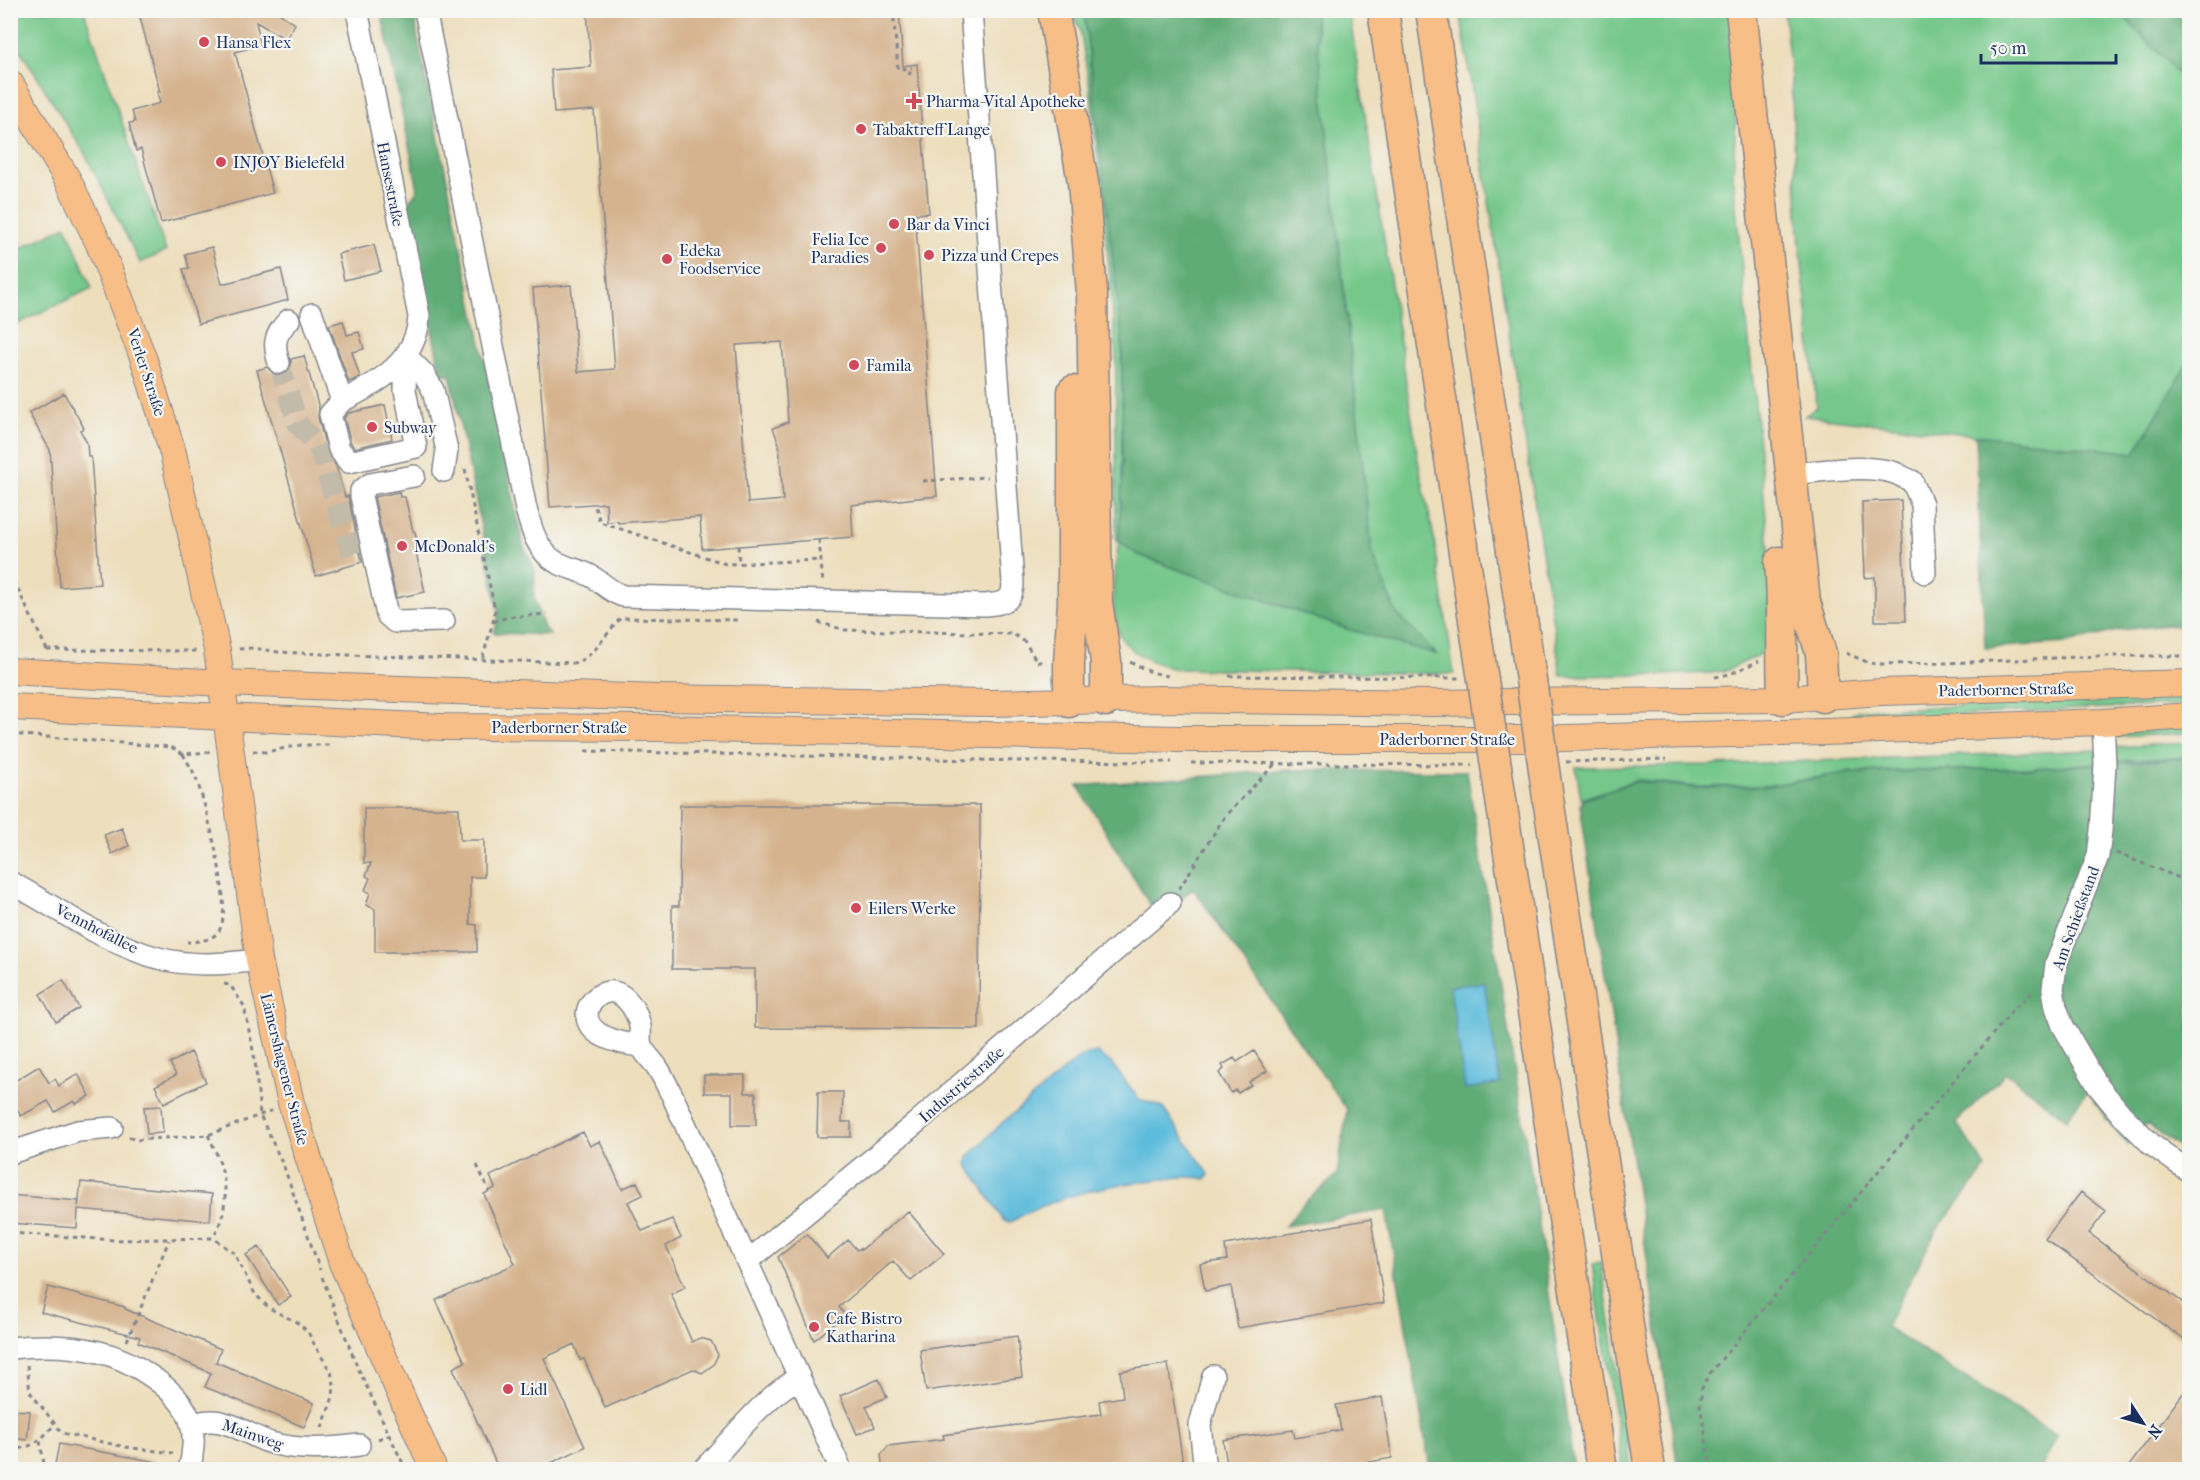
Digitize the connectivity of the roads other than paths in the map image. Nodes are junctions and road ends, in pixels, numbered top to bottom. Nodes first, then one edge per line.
1 (357, 10) edge
2 (425, 10) edge
3 (971, 10) edge
4 (1052, 10) edge
5 (1383, 10) edge
6 (1431, 10) edge
7 (1741, 10) edge
8 (10, 83) edge
9 (1750, 102) junction
10 (312, 314) dead end
11 (289, 320) dead end
12 (406, 356) junction
13 (279, 363) tunnel mouth
14 (342, 401) junction
15 (454, 468) road end
16 (1790, 474) junction
17 (414, 476) dead end
18 (1925, 573) dead end
19 (444, 621) dead end
20 (10, 671) edge
21 (222, 683) junction
22 (2190, 683) edge
23 (1823, 697) junction
24 (1783, 699) junction
25 (1106, 701) junction
26 (1069, 702) junction
27 (10, 707) edge
28 (2190, 716) edge
29 (227, 718) junction
30 (2103, 722) junction
31 (1824, 732) junction
32 (1787, 733) junction
33 (1068, 737) junction
34 (1107, 738) junction
35 (10, 882) edge
36 (1170, 903) road end
37 (259, 960) junction
38 (641, 1046) dead end
39 (111, 1128) road end
40 (10, 1153) edge
41 (2190, 1173) edge
42 (748, 1261) junction
43 (18, 1348) edge
44 (1213, 1376) dead end
45 (798, 1379) junction
46 (191, 1424) junction
47 (359, 1445) road end
48 (191, 1460) edge
49 (434, 1470) edge
50 (703, 1470) edge
51 (841, 1470) edge
52 (1205, 1470) edge
53 (1602, 1470) edge
54 (1650, 1470) edge

1 - 12 street, Hansestraße
2 - 3 street
4 - 25 highway
4 - 26 highway
5 - 53 highway, bridge
6 - 54 highway, bridge
7 - 9 highway
8 - 21 main road, Verler Straße
9 - 16 highway
9 - 24 highway
10 - 14 street
11 - 13 street
12 - 14 street
12 - 14 street
12 - 15 street
16 - 18 street
16 - 23 highway
17 - 19 street
20 - 21 main road, Paderborner Straße
21 - 26 main road, Paderborner Straße
21 - 29 main road, Verler Straße
22 - 23 main road, Paderborner Straße
23 - 24 main road, Paderborner Straße
23 - 31 main road
24 - 25 main road, Paderborner Straße
24 - 32 main road
25 - 26 main road, Paderborner Straße
25 - 34 main road
26 - 33 main road
27 - 29 main road, Paderborner Straße
28 - 30 main road, Paderborner Straße
29 - 33 main road, Paderborner Straße
29 - 37 main road, Lämershagener Straße
30 - 31 main road, Paderborner Straße
30 - 41 street, Am Schießstand
31 - 32 main road, Paderborner Straße
32 - 34 main road, Paderborner Straße
33 - 34 main road, Paderborner Straße
35 - 37 street, Vennhofallee
36 - 42 street, Industriestraße
37 - 49 main road, Lämershagener Straße
38 - 42 street
39 - 40 street
42 - 45 street
43 - 46 street
44 - 52 street
45 - 50 street
45 - 51 street
46 - 47 street, Mainweg
46 - 48 street

